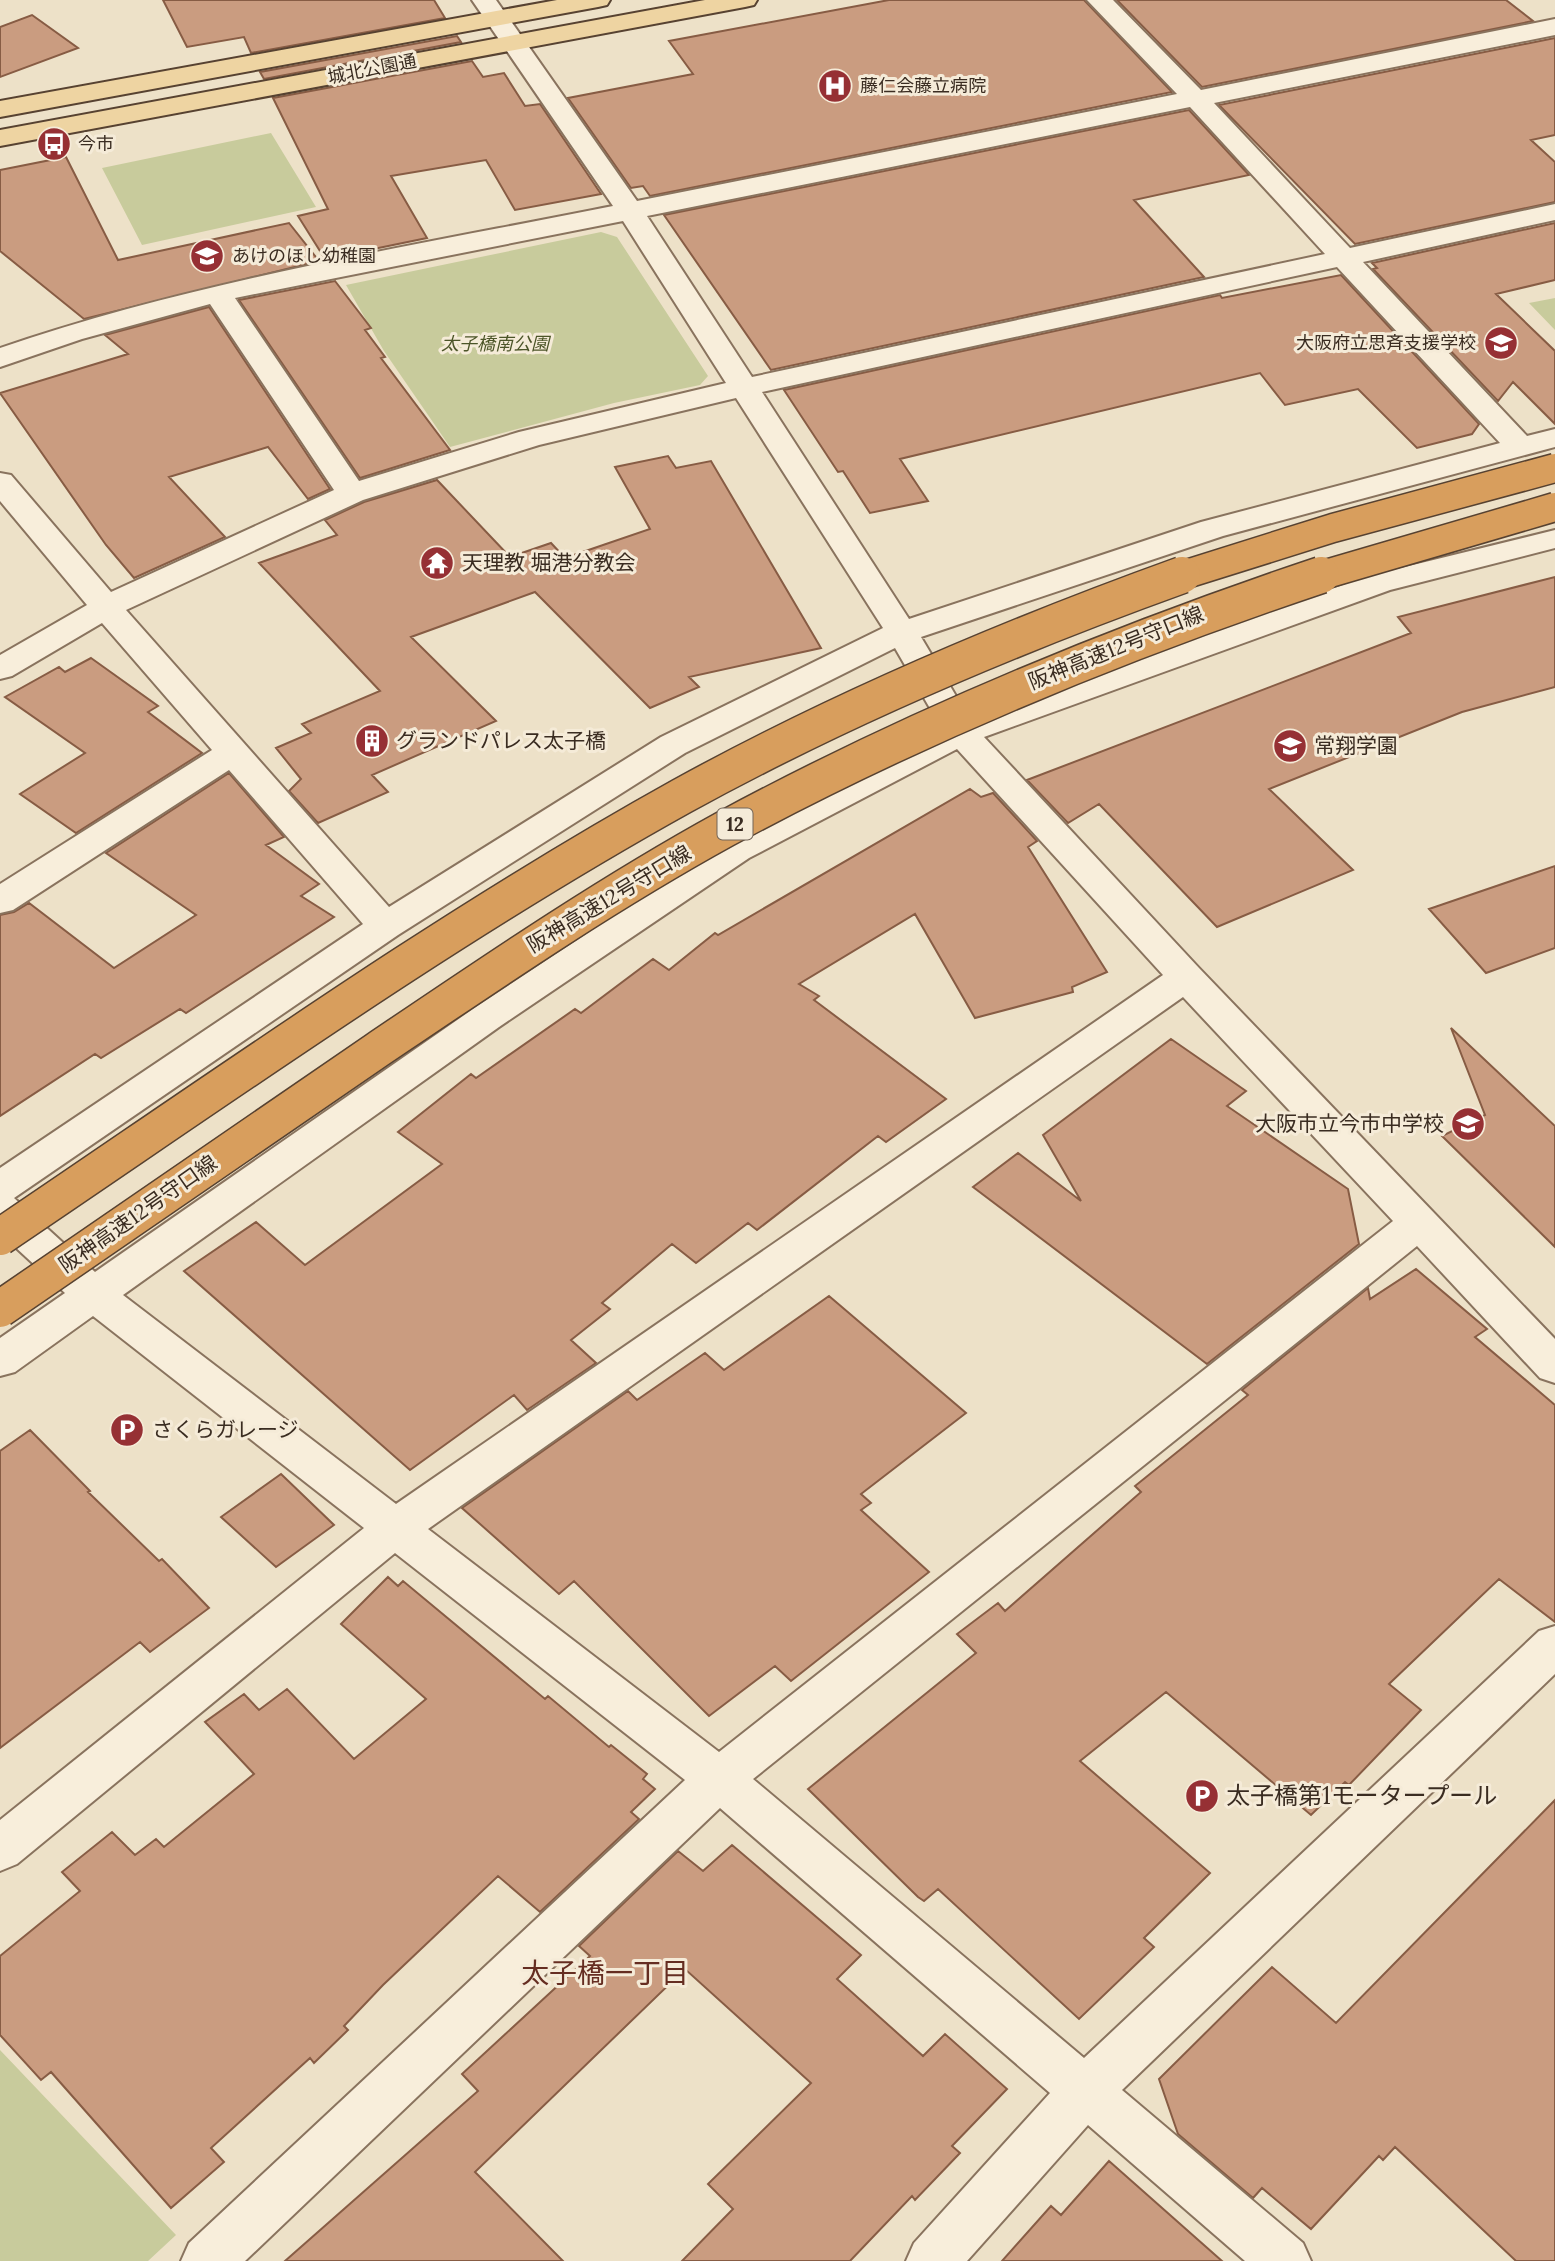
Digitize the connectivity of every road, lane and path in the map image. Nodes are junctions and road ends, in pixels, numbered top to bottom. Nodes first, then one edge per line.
1 (598, 0) edge
2 (745, 0) edge
3 (1099, 0) edge
4 (490, 9) edge
5 (1555, 27) edge
6 (514, 43) junction
7 (1196, 99) junction
8 (0, 109) edge
9 (0, 138) edge
10 (631, 212) junction
11 (1555, 212) edge
12 (1344, 260) junction
13 (217, 293) junction
14 (0, 358) edge
15 (742, 388) junction
16 (1555, 438) edge
17 (1520, 447) junction
18 (1555, 468) edge
19 (0, 482) edge
20 (352, 493) junction
21 (1555, 507) edge
22 (1555, 539) edge
23 (106, 607) junction
24 (902, 632) junction
25 (0, 669) edge
26 (961, 733) junction
27 (233, 752) junction
28 (0, 901) edge
29 (385, 926) junction
30 (1186, 977) junction
31 (0, 1188) edge
32 (0, 1209) edge
33 (1419, 1222) junction
34 (0, 1237) edge
35 (93, 1294) junction
36 (0, 1309) edge
37 (0, 1360) edge
38 (1555, 1366) edge
39 (394, 1530) junction
40 (1555, 1645) edge
41 (719, 1779) junction
42 (0, 1849) edge
43 (1086, 2090) junction
44 (207, 2261) edge
45 (932, 2261) edge
46 (1286, 2261) edge

1 - 4 main road, 城北公園通
2 - 6 main road, 城北公園通
3 - 7 street
4 - 6 street
4 - 8 main road, 城北公園通
5 - 7 street
6 - 9 main road, 城北公園通
6 - 10 street
7 - 10 street
7 - 12 street
10 - 13 street
10 - 15 street
11 - 12 street
12 - 15 street
12 - 17 street
13 - 14 street
13 - 20 street
15 - 20 street
15 - 24 street
16 - 17 street
17 - 24 street
18 - 34 highway, 阪神高速12号守口線, bridge
19 - 23 street
20 - 23 street
21 - 36 highway, 阪神高速12号守口線 / 12, bridge
22 - 26 street
23 - 25 street
23 - 27 street
24 - 26 street
24 - 29 street
26 - 30 street
26 - 35 street
27 - 28 street
27 - 29 street
29 - 31 street
30 - 33 street
30 - 39 street
32 - 35 street
33 - 38 street
33 - 41 street
35 - 37 street
35 - 39 street
39 - 41 street
39 - 42 street
40 - 43 street
41 - 43 street
41 - 44 street
43 - 45 street
43 - 46 street

